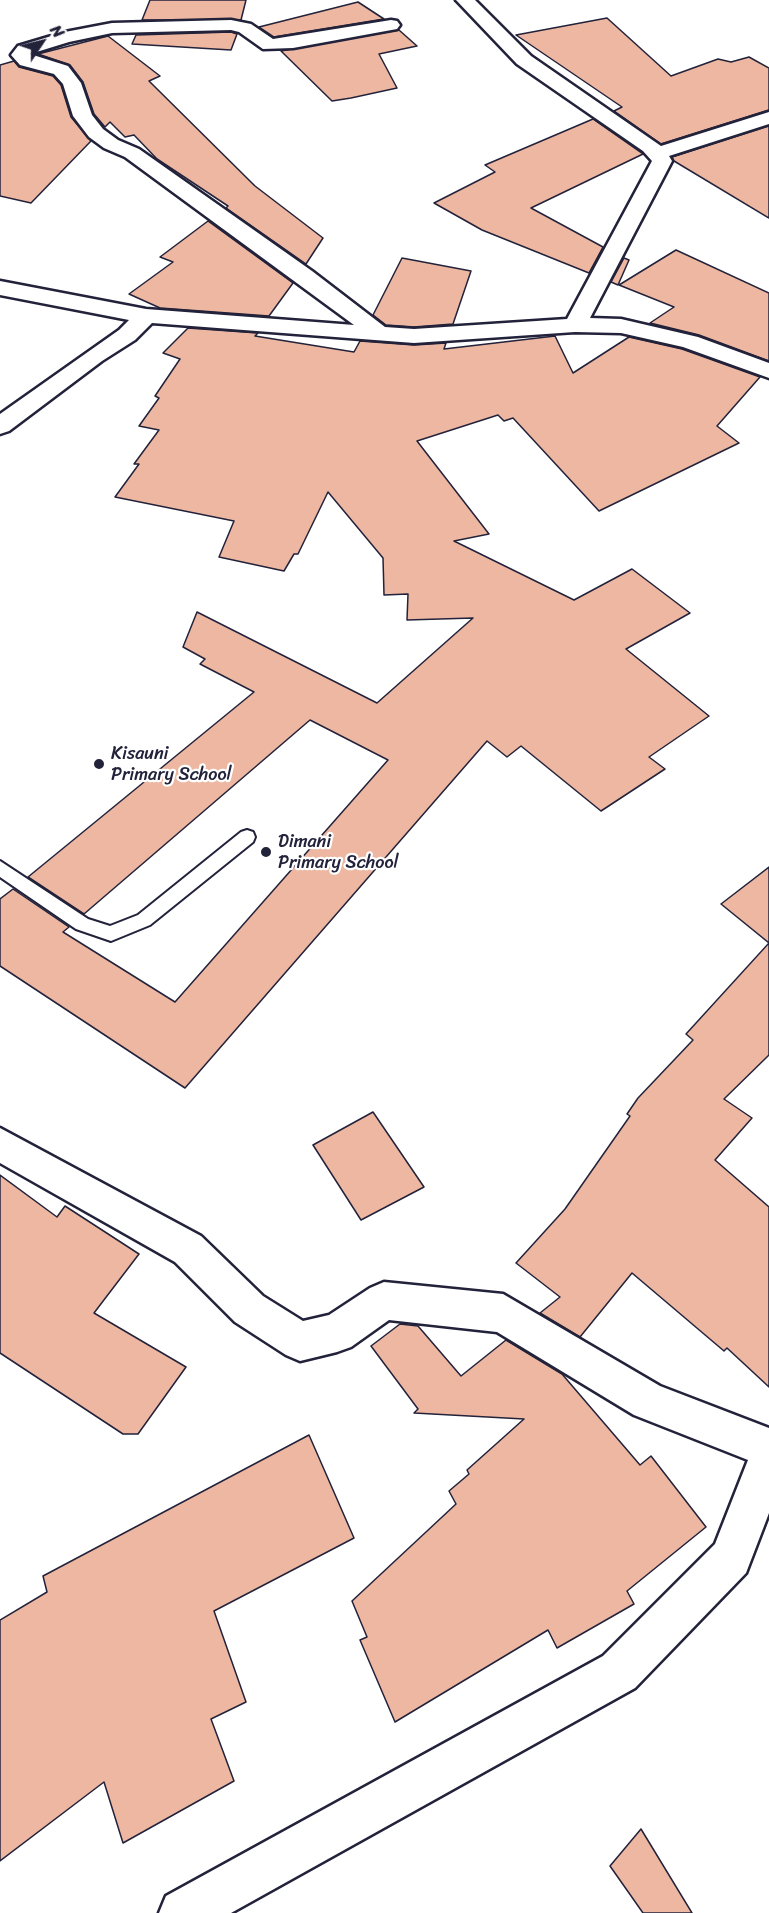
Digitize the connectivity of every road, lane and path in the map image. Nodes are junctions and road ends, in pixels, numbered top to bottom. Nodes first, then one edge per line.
1 (465, 0) edge
2 (392, 25) dead end
3 (0, 46) edge
4 (24, 50) junction
5 (769, 118) edge
6 (658, 153) junction
7 (0, 288) edge
8 (146, 316) junction
9 (575, 325) junction
10 (379, 334) junction
11 (769, 371) edge
12 (0, 426) edge
13 (247, 837) dead end
14 (0, 868) edge
15 (0, 1144) edge
16 (769, 1449) edge
17 (769, 1458) edge
18 (183, 1913) edge

1 - 6 street
2 - 4 street
3 - 4 street
4 - 10 street
5 - 6 street
6 - 9 street
7 - 8 street
8 - 10 street
8 - 12 street
9 - 10 street
9 - 11 street
13 - 14 lane
15 - 16 street
17 - 18 street

